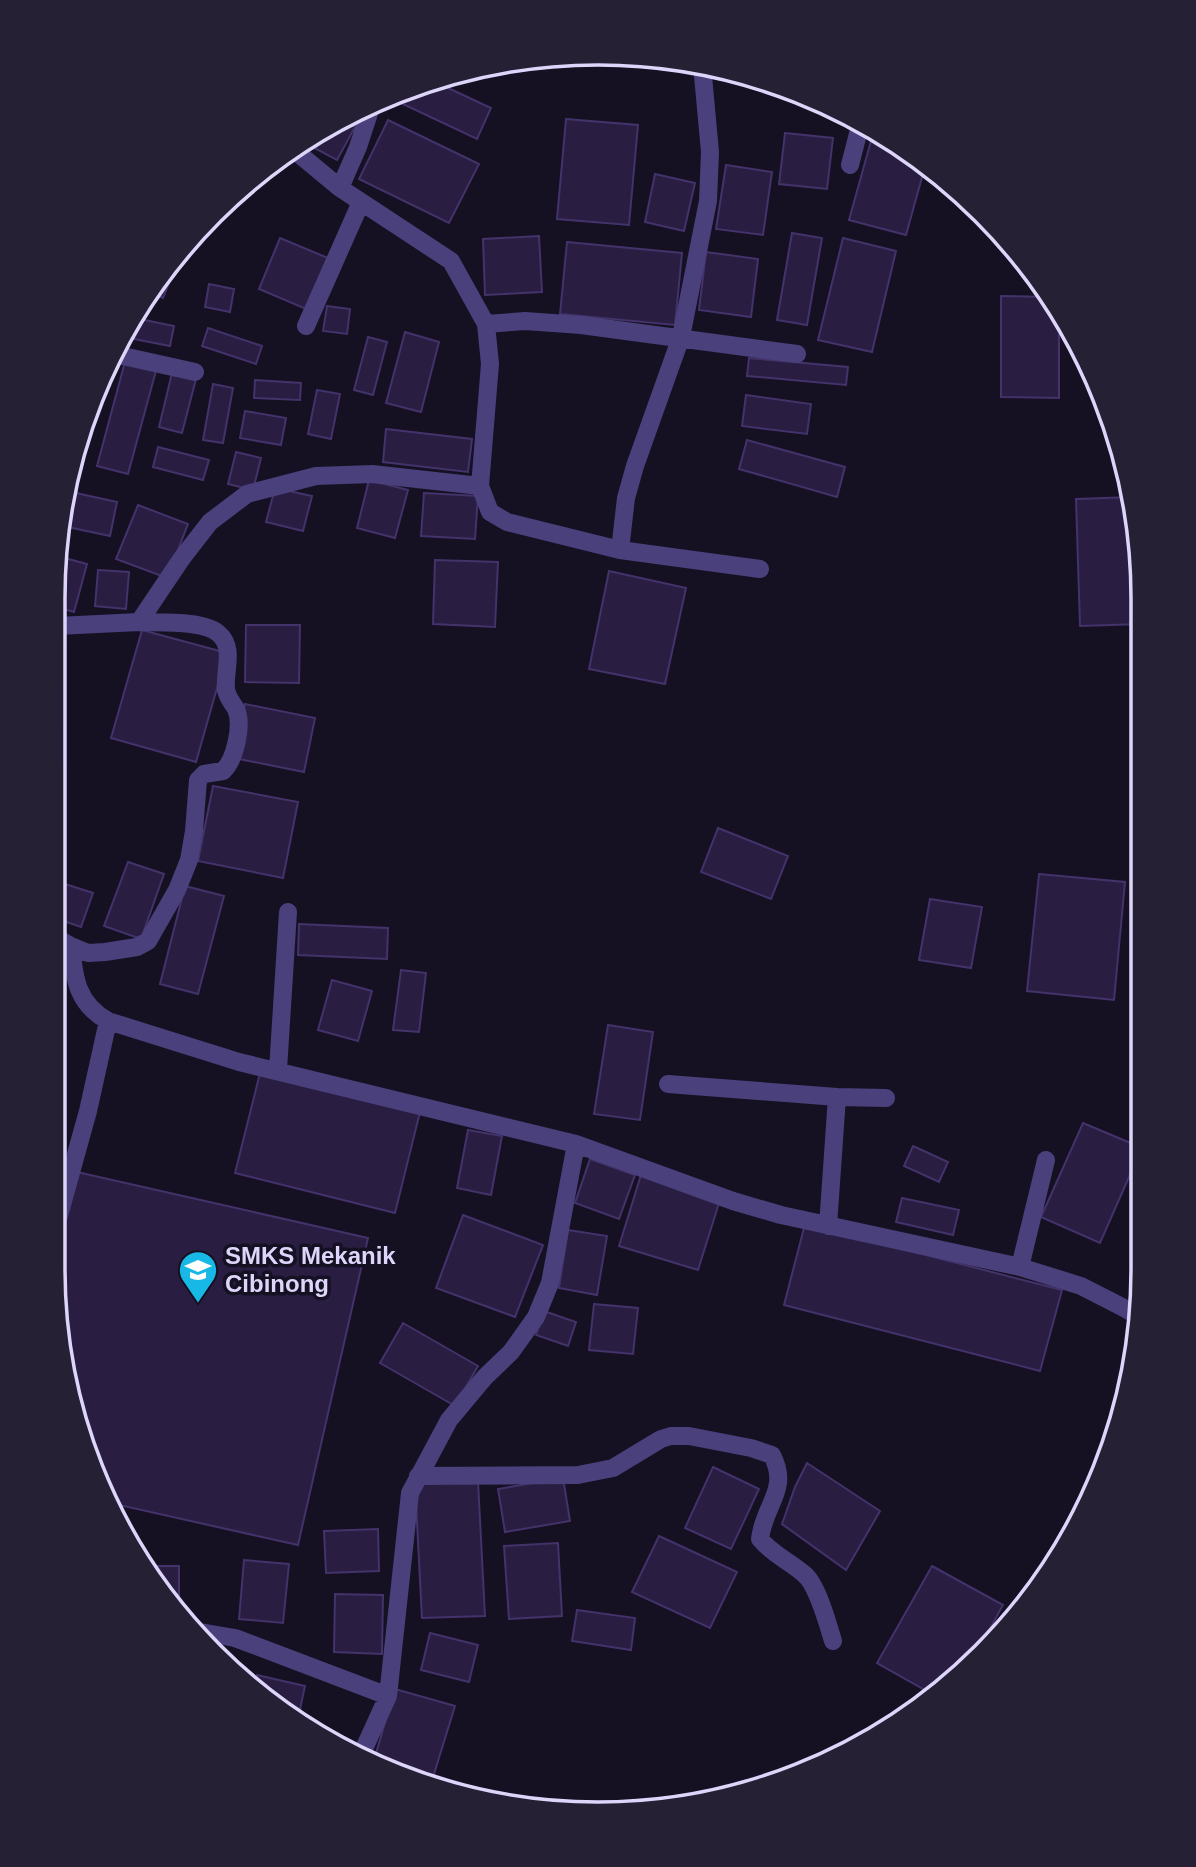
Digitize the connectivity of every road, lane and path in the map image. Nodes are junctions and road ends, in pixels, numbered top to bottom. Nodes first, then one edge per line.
1 (703, 75) edge
2 (368, 117) edge
3 (858, 133) edge
4 (301, 156) edge
5 (850, 166) dead end
6 (340, 188) junction
7 (361, 202) junction
8 (486, 324) junction
9 (306, 326) dead end
10 (681, 337) junction
11 (797, 354) dead end
12 (123, 356) edge
13 (195, 372) dead end
14 (480, 486) junction
15 (620, 550) junction
16 (760, 569) dead end
17 (139, 622) junction
18 (65, 626) edge
19 (288, 912) dead end
20 (65, 943) edge
21 (71, 946) junction
22 (107, 1021) junction
23 (278, 1070) junction
24 (668, 1084) dead end
25 (837, 1097) junction
26 (886, 1098) dead end
27 (576, 1144) junction
28 (1046, 1160) dead end
29 (65, 1194) edge
30 (828, 1226) junction
31 (1020, 1267) junction
32 (1129, 1311) edge
33 (418, 1476) junction
34 (210, 1634) edge
35 (834, 1641) dead end
36 (388, 1696) junction
37 (364, 1748) edge

1 - 10 street
2 - 6 street
3 - 5 street
4 - 6 street
6 - 7 street
7 - 8 street
7 - 9 street
8 - 10 street
8 - 14 street
10 - 11 street
10 - 15 street
12 - 13 street
14 - 15 street
14 - 17 street
15 - 16 street
17 - 18 street
17 - 21 street
19 - 23 street
20 - 21 street
21 - 22 street
22 - 23 street
22 - 29 street
23 - 27 street
24 - 25 street
25 - 26 street
25 - 30 street
27 - 30 street
27 - 33 street
28 - 31 street
30 - 31 street
31 - 32 street
33 - 35 street
33 - 36 street
34 - 36 street
36 - 37 street

